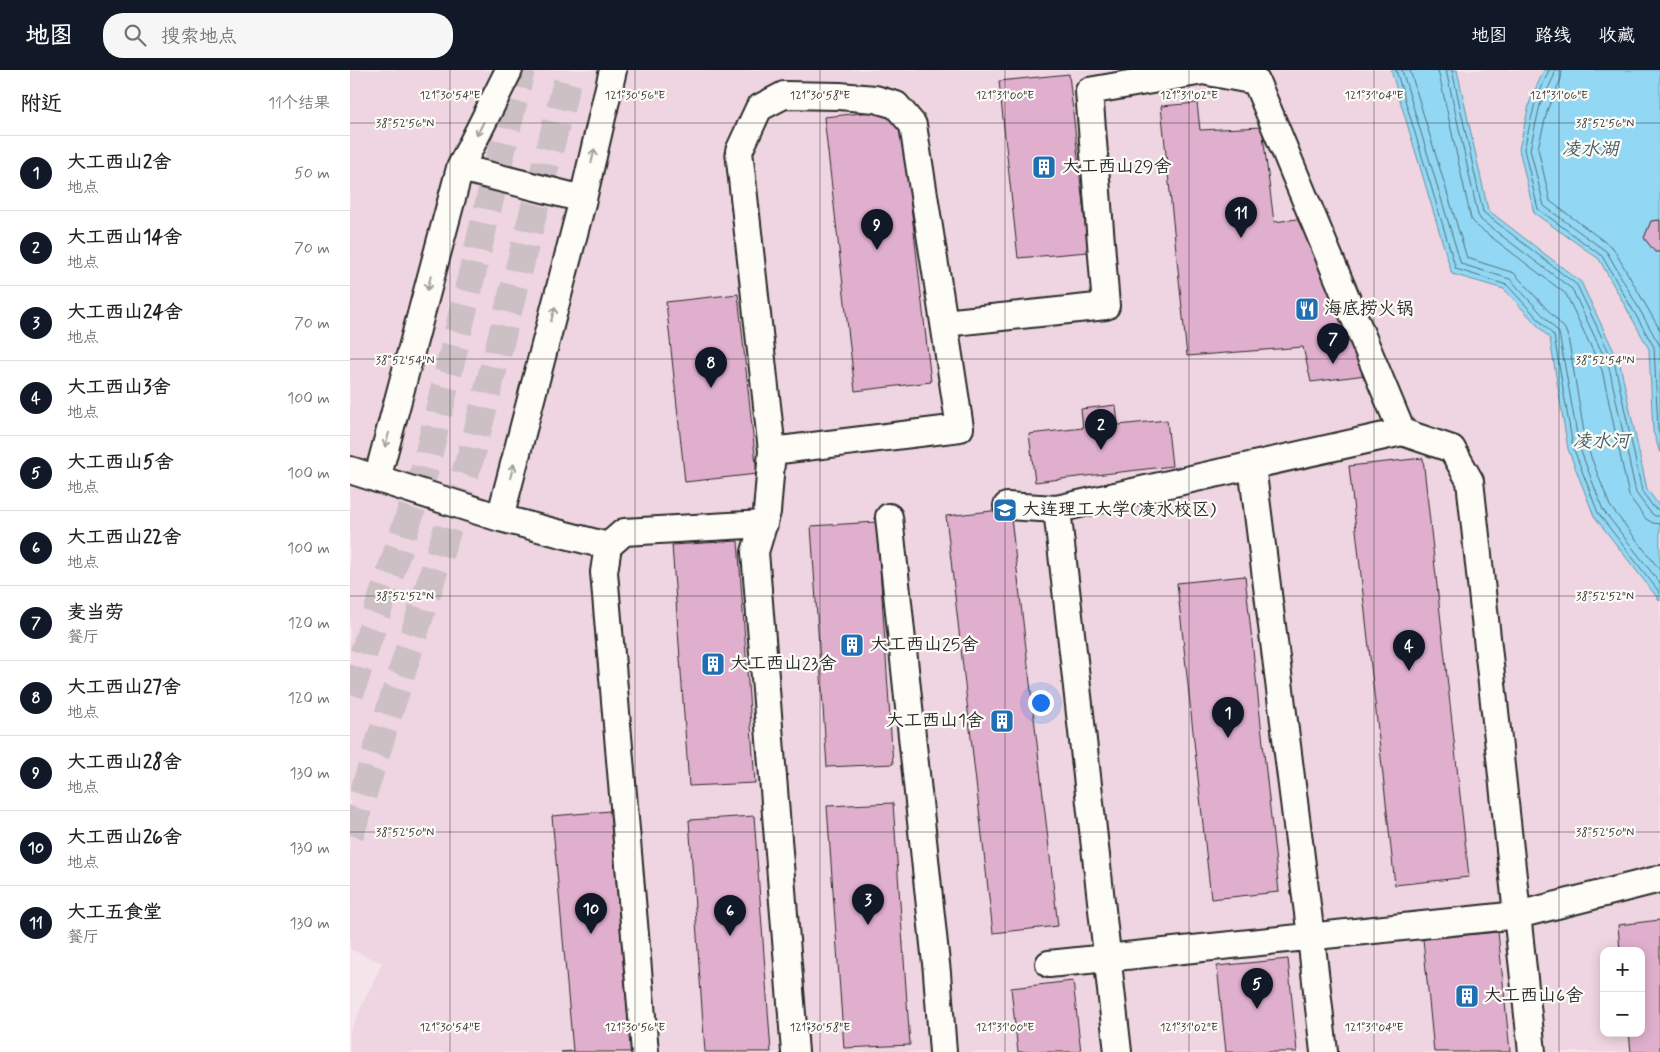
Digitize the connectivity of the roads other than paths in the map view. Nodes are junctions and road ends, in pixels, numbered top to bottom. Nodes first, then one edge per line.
1 (510, 70) edge
2 (613, 70) edge
3 (1203, 71) edge
4 (460, 168) junction
5 (583, 199) junction
6 (944, 323) junction
7 (1402, 432) junction
8 (772, 451) junction
9 (1252, 466) junction
10 (350, 470) edge
11 (377, 479) junction
12 (1007, 506) dead end
13 (1057, 509) junction
14 (889, 517) dead end
15 (500, 518) junction
16 (764, 524) junction
17 (608, 546) junction
18 (1660, 880) edge
19 (1518, 915) junction
20 (1311, 936) junction
21 (1108, 958) junction
22 (1049, 964) dead end
23 (646, 1052) edge
24 (795, 1052) edge
25 (943, 1052) edge
26 (1118, 1052) edge
27 (1324, 1052) edge
28 (1532, 1052) edge

1 -> 4 street
5 -> 2 street
3 - 6 street
3 - 7 street
4 - 5 street
4 -> 11 street
15 -> 5 street
6 - 8 street
6 - 8 street
7 - 9 street
7 - 19 street
8 - 16 street
9 - 13 street
9 - 20 street
10 - 11 street
11 - 15 street
12 - 13 street
13 - 21 street
14 - 25 street
15 - 17 street
16 - 17 street
16 - 24 street
17 - 23 street
18 - 19 street
19 - 20 street
19 - 28 street
20 - 21 street
20 - 27 street
21 - 22 street
21 - 26 street

